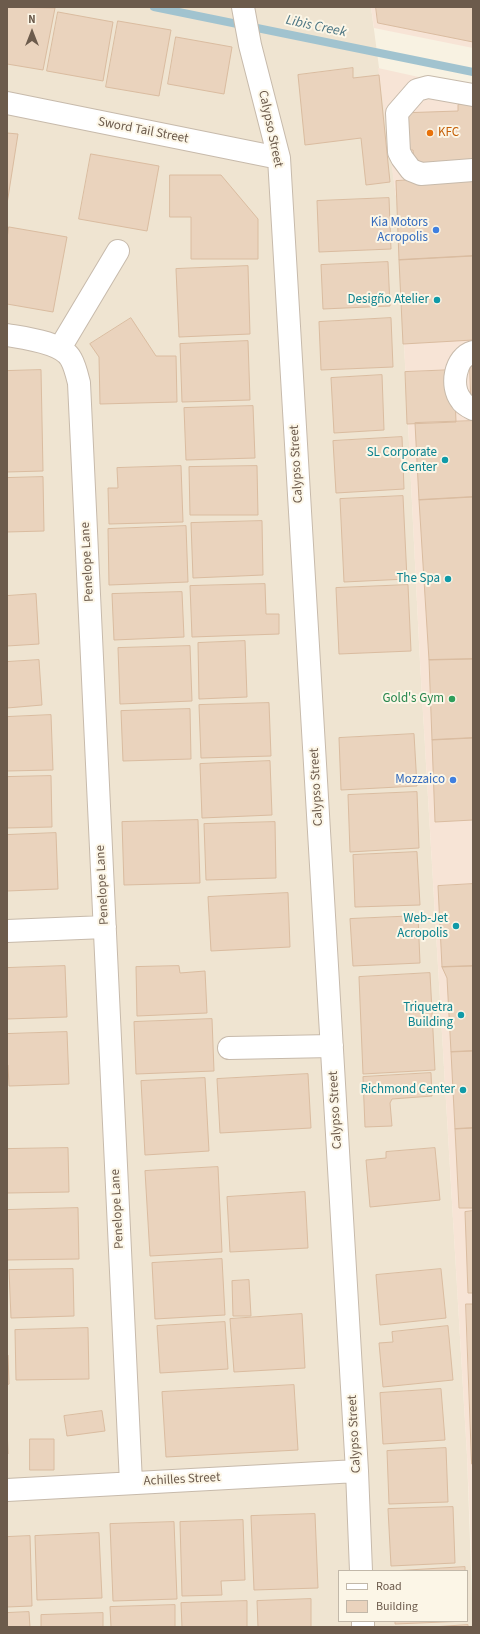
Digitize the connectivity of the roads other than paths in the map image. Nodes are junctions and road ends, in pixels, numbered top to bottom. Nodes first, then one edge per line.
1 (243, 8) edge
2 (473, 96) edge
3 (7, 103) edge
4 (279, 158) junction
5 (473, 170) edge
6 (118, 251) dead end
7 (7, 334) edge
8 (60, 348) junction
9 (473, 352) edge
10 (473, 409) edge
11 (105, 927) junction
12 (7, 931) edge
13 (332, 1046) junction
14 (229, 1048) dead end
15 (357, 1471) junction
16 (131, 1483) junction
17 (7, 1490) edge
18 (361, 1570) edge

1 - 4 street, Calypso Street
2 - 5 street
3 - 4 street, Sword Tail Street
4 - 13 street, Calypso Street
6 - 8 street
7 - 8 street
8 - 11 street, Penelope Lane
9 - 10 street
11 - 12 street
11 - 16 street, Penelope Lane
13 - 14 street
13 - 15 street, Calypso Street
15 - 16 street, Achilles Street
15 - 18 street, Calypso Street
16 - 17 street, Achilles Street

